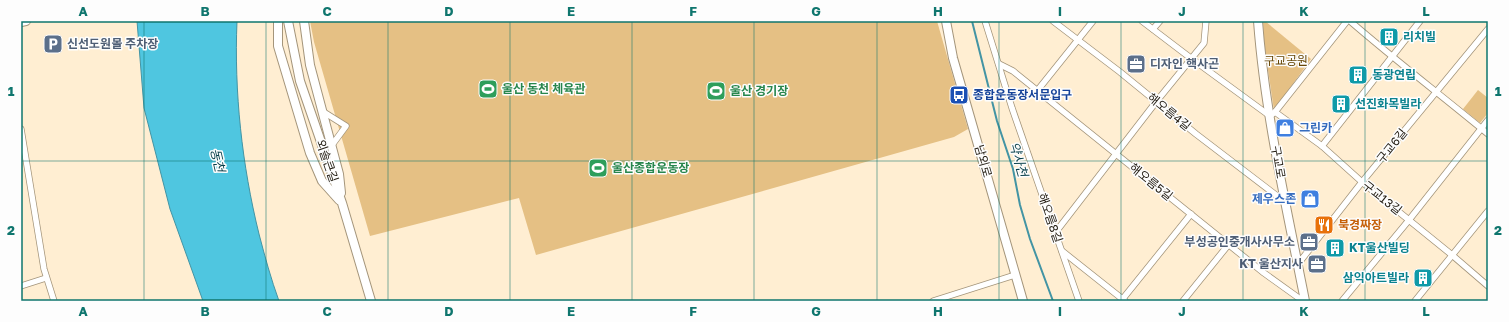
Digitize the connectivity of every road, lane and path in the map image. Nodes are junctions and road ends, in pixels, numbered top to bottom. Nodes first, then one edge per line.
1 (26, 21) edge
2 (278, 21) edge
3 (288, 21) edge
4 (304, 21) edge
5 (946, 21) edge
6 (985, 21) edge
7 (1053, 21) edge
8 (1093, 21) edge
9 (1142, 21) edge
10 (1160, 21) edge
11 (1206, 21) edge
12 (1258, 21) edge
13 (1346, 21) edge
14 (1350, 21) edge
15 (1420, 21) edge
16 (21, 22) edge
17 (1153, 29) junction
18 (1488, 29) edge
19 (1078, 40) junction
20 (1391, 56) junction
21 (1191, 58) junction
22 (999, 64) junction
23 (1037, 91) junction
24 (1436, 91) junction
25 (1156, 102) junction
26 (322, 110) junction
27 (1273, 114) junction
28 (1488, 120) edge
29 (1481, 128) junction
30 (21, 129) edge
31 (1488, 134) edge
32 (332, 145) junction
33 (1322, 146) junction
34 (1116, 154) junction
35 (1362, 182) junction
36 (1285, 202) junction
37 (342, 203) junction
38 (1488, 211) edge
39 (1191, 214) junction
40 (1409, 220) junction
41 (1055, 233) junction
42 (1229, 244) junction
43 (1061, 251) junction
44 (1452, 255) junction
45 (1298, 264) junction
46 (1015, 275) junction
47 (46, 278) junction
48 (21, 286) edge
49 (1488, 286) edge
50 (1123, 300) edge
51 (54, 301) edge
52 (371, 301) edge
53 (933, 301) edge
54 (1023, 301) edge
55 (1078, 301) edge
56 (1183, 301) edge
57 (1304, 301) edge
58 (1342, 301) edge
59 (1415, 301) edge

1 - 16 main road
2 - 37 main road
3 - 37 main road, 외솔큰길
4 - 26 main road
5 - 46 main road, 남외로
6 - 22 street, 해오름8길
7 - 19 street, 해오름4길
8 - 19 street
9 - 17 street, 구교13길
10 - 17 street
11 - 21 street
12 - 27 main road, 구교로
13 - 27 street
14 - 20 street
15 - 20 street
17 - 21 street, 구교13길
18 - 24 street, 구교6길
19 - 23 street
19 - 25 street, 해오름4길
20 - 24 street
20 - 33 street
21 - 25 street
21 - 27 street, 구교13길
22 - 23 street, 해오름5길
22 - 41 street, 해오름8길
23 - 34 street, 해오름5길
24 - 29 street
24 - 35 street, 구교6길
25 - 34 street
25 - 36 street, 해오름4길
26 - 32 main road
26 - 32 street
27 - 33 street, 구교13길
27 - 36 main road, 구교로
28 - 29 street
29 - 31 street
29 - 40 street
30 - 47 street
32 - 37 main road
33 - 35 street, 구교13길
34 - 39 street, 해오름5길
34 - 41 street
35 - 40 street, 구교13길
35 - 45 street, 구교6길
36 - 45 main road, 구교로
37 - 52 main road, 외솔큰길
38 - 44 street
39 - 42 street, 해오름5길
39 - 50 street
40 - 44 street, 구교13길
40 - 58 street
41 - 43 street, 해오름8길
42 - 56 street
42 - 57 street, 해오름5길
43 - 50 street
43 - 55 street, 해오름8길
44 - 49 street, 구교13길
44 - 59 street
45 - 57 main road, 구교로
46 - 53 street
46 - 54 main road, 남외로
47 - 48 street
47 - 51 street

